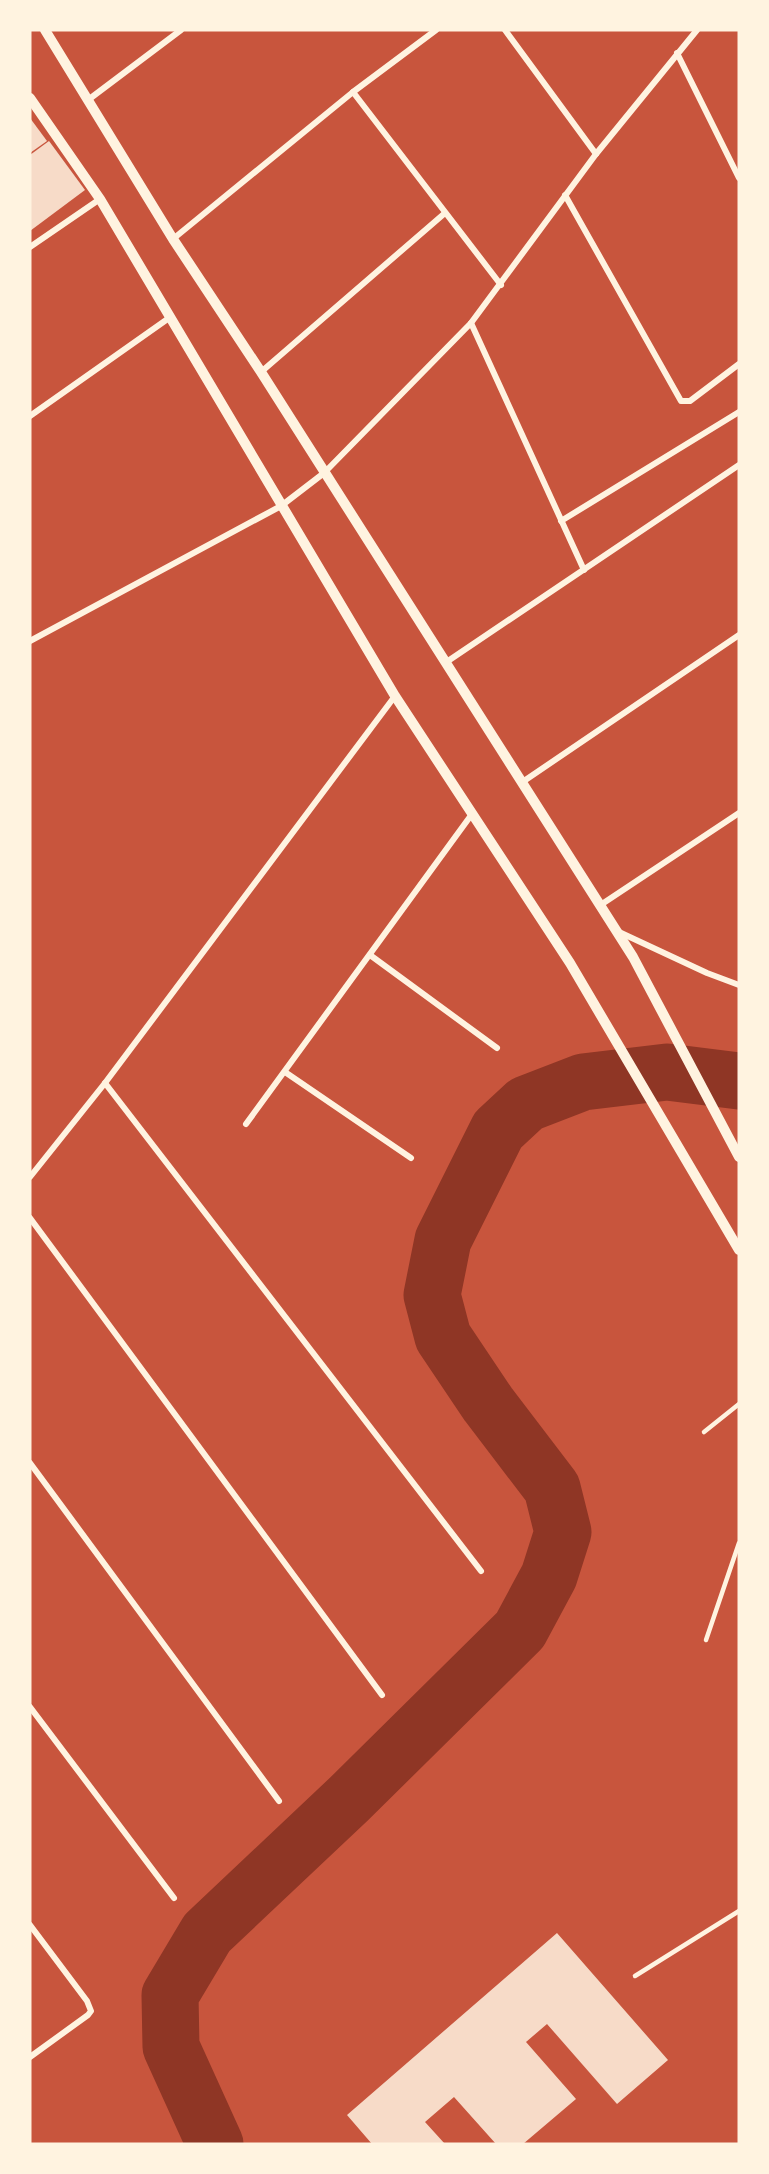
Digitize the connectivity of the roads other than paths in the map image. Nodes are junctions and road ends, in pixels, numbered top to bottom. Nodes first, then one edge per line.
1 (45, 30) edge
2 (181, 30) edge
3 (436, 30) edge
4 (505, 30) edge
5 (697, 30) edge
6 (677, 53) junction
7 (353, 92) junction
8 (30, 98) edge
9 (87, 100) junction
10 (596, 154) junction
11 (739, 178) edge
12 (565, 195) junction
13 (100, 199) junction
14 (445, 213) junction
15 (173, 239) junction
16 (30, 247) edge
17 (501, 285) junction
18 (169, 318) junction
19 (471, 323) junction
20 (739, 364) edge
21 (261, 372) junction
22 (739, 412) edge
23 (30, 416) edge
24 (739, 465) edge
25 (324, 473) junction
26 (281, 506) junction
27 (561, 521) junction
28 (584, 570) junction
29 (739, 635) edge
30 (30, 640) edge
31 (445, 663) junction
32 (395, 696) junction
33 (521, 783) junction
34 (739, 813) edge
35 (472, 814) junction
36 (599, 906) junction
37 (616, 931) junction
38 (370, 955) junction
39 (739, 985) edge
40 (497, 1048) dead end
41 (285, 1072) junction
42 (105, 1083) junction
43 (246, 1124) dead end
44 (739, 1157) edge
45 (411, 1158) dead end
46 (30, 1177) edge
47 (30, 1218) edge
48 (739, 1250) edge
49 (739, 1404) edge
50 (704, 1432) dead end
51 (30, 1463) edge
52 (739, 1543) edge
53 (481, 1571) dead end
54 (706, 1640) dead end
55 (382, 1695) dead end
56 (30, 1707) edge
57 (279, 1801) dead end
58 (174, 1899) dead end
59 (739, 1911) edge
60 (30, 1925) edge
61 (635, 1976) dead end
62 (30, 2057) edge

1 - 9 street
2 - 9 street
3 - 7 street
4 - 10 street
5 - 6 street
6 - 10 street
6 - 11 street
7 - 14 street
7 - 15 street
8 - 13 street
9 - 15 street
10 - 12 street
12 - 17 street
12 - 20 street
13 - 16 street
13 - 18 street
14 - 17 street
14 - 21 street
15 - 21 street
17 - 19 street
18 - 23 street
18 - 26 street
19 - 25 street
19 - 27 street
21 - 25 street
22 - 27 street
24 - 28 street
25 - 26 street
25 - 31 street
26 - 30 street
26 - 32 street
27 - 28 street
28 - 31 street
29 - 33 street
31 - 33 street
32 - 35 street
32 - 42 street
33 - 36 street
34 - 36 street
35 - 38 street
35 - 48 street
36 - 37 street
37 - 39 street
37 - 44 street
38 - 40 street
38 - 41 street
41 - 43 street
41 - 45 street
42 - 46 street
42 - 53 street
47 - 55 street
49 - 50 lane
51 - 57 street
52 - 54 lane
56 - 58 street
59 - 61 lane
60 - 62 street

